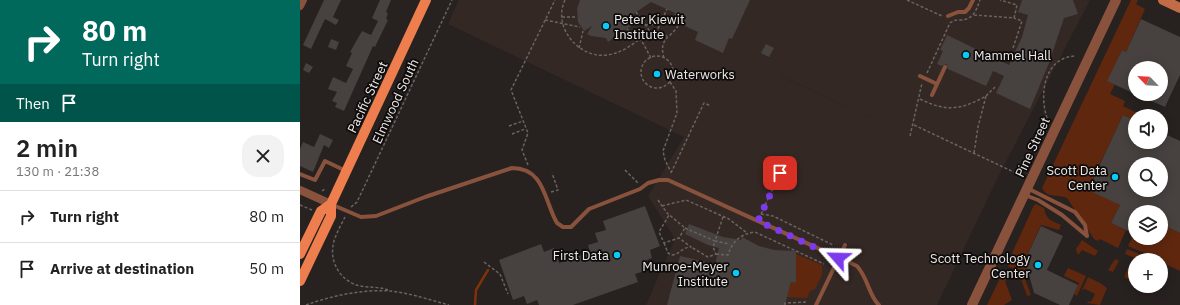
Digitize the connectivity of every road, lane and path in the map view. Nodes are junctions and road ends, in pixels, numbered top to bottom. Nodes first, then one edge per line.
1 (303, 0) edge
2 (452, 0) edge
3 (555, 0) edge
4 (565, 0) edge
5 (908, 0) edge
6 (973, 0) edge
7 (980, 0) edge
8 (1000, 0) edge
9 (1116, 0) edge
10 (1163, 0) edge
11 (423, 1) edge
12 (300, 6) edge
13 (1180, 8) edge
14 (667, 9) dead end
15 (636, 12) dead end
16 (974, 15) junction
17 (942, 16) dead end
18 (948, 16) dead end
19 (562, 17) junction
20 (575, 17) dead end
21 (1014, 18) junction
22 (545, 20) junction
23 (563, 24) junction
24 (660, 24) junction
25 (679, 24) dead end
26 (645, 25) junction
27 (580, 27) dead end
28 (628, 29) dead end
29 (583, 31) dead end
30 (650, 31) junction
31 (657, 31) junction
32 (667, 36) junction
33 (639, 39) junction
34 (579, 48) junction
35 (1013, 48) dead end
36 (1076, 56) dead end
37 (650, 58) junction
38 (664, 58) junction
39 (945, 67) dead end
40 (922, 77) junction
41 (670, 82) junction
42 (937, 84) junction
43 (996, 87) dead end
44 (932, 95) dead end
45 (986, 96) junction
46 (919, 99) junction
47 (711, 106) dead end
48 (1047, 118) dead end
49 (523, 121) junction
50 (914, 125) junction
51 (509, 126) dead end
52 (526, 128) junction
53 (512, 134) dead end
54 (910, 136) dead end
55 (974, 153) junction
56 (625, 170) dead end
57 (346, 171) junction
58 (531, 173) junction
59 (552, 173) dead end
60 (780, 173) dead end
61 (300, 174) edge
62 (1020, 175) dead end
63 (642, 187) junction
64 (325, 189) dead end
65 (300, 190) edge
66 (1026, 191) junction
67 (320, 192) dead end
68 (545, 194) junction
69 (658, 200) dead end
70 (331, 204) junction
71 (300, 205) edge
72 (662, 206) junction
73 (350, 207) dead end
74 (315, 210) dead end
75 (669, 215) junction
76 (723, 217) junction
77 (343, 221) dead end
78 (758, 221) junction
79 (685, 228) junction
80 (753, 232) junction
81 (747, 233) junction
82 (680, 238) junction
83 (714, 242) junction
84 (664, 243) junction
85 (731, 244) junction
86 (833, 245) dead end
87 (845, 245) dead end
88 (691, 247) junction
89 (300, 254) edge
90 (716, 254) junction
91 (838, 258) junction
92 (484, 262) dead end
93 (824, 264) dead end
94 (300, 280) edge
95 (390, 291) junction
96 (508, 294) dead end
97 (807, 302) dead end
98 (306, 305) edge
99 (449, 305) edge
100 (785, 305) edge
101 (816, 305) edge
102 (879, 305) edge
103 (972, 305) edge

1 - 12 street
2 - 73 path, Elmwood South
3 - 22 path
4 - 19 path
5 - 17 path
6 - 18 lane
7 - 16 path
8 - 21 path
9 - 66 street, Pine Street
10 - 13 main road
11 - 57 main road, Pacific Street
14 - 24 path
15 - 26 path
16 - 21 path
16 - 40 path
19 - 20 path
19 - 23 path
21 - 35 path
22 - 23 path
22 - 49 path
23 - 27 path
23 - 34 path
24 - 26 path
24 - 31 path
25 - 32 path
26 - 30 path
28 - 33 path
29 - 34 path
30 - 31 path
30 - 33 path
31 - 32 path
32 - 38 path
33 - 34 path
33 - 37 path
36 - 48 path
37 - 38 path
37 - 41 path
38 - 41 path
39 - 42 lane
40 - 42 lane
40 - 46 path
41 - 47 path
42 - 44 lane
43 - 45 path
45 - 46 path
45 - 55 path
46 - 50 path
49 - 51 path
49 - 52 path
50 - 54 path
50 - 55 path
52 - 53 path
52 - 58 path
55 - 62 path
56 - 63 path
57 - 61 lane
57 - 70 main road, Pacific Street
58 - 68 lane
58 - 70 lane
59 - 68 path
60 - 86 path
63 - 68 lane
63 - 78 lane
64 - 67 path
65 - 70 street
66 - 66 lane
66 - 103 street, Pine Street
69 - 72 path
70 - 89 main road, Pacific Street
70 - 94 main road, Pacific Street
71 - 74 path
72 - 75 path
72 - 76 path
75 - 79 path
75 - 84 path
76 - 81 path
76 - 83 path
77 - 95 path
78 - 80 path
78 - 91 lane
79 - 82 path
79 - 83 path
80 - 81 path
80 - 93 path
81 - 85 path
82 - 84 path
82 - 88 path
83 - 85 path
83 - 90 path
84 - 88 path
85 - 90 path
87 - 91 lane
88 - 90 path
91 - 101 lane
91 - 102 lane
92 - 96 path
95 - 98 path
95 - 99 path
97 - 100 path

